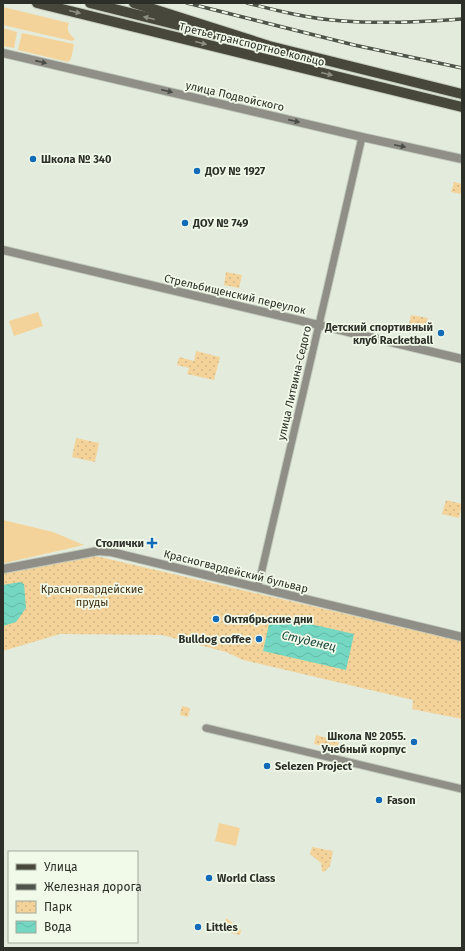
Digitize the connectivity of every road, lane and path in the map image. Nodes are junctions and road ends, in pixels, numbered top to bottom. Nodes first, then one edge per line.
1 (37, 3) edge
2 (90, 3) edge
3 (134, 3) edge
4 (269, 46) junction
5 (3, 53) edge
6 (395, 77) junction
7 (462, 88) edge
8 (462, 94) edge
9 (462, 107) edge
10 (362, 137) junction
11 (462, 160) edge
12 (3, 250) edge
13 (319, 325) junction
14 (462, 359) edge
15 (3, 568) edge
16 (258, 587) junction
17 (462, 637) edge
18 (206, 728) dead end
19 (462, 789) edge

1 -> 9 main road, Третье транспортное кольцо
4 -> 2 main road, Третье транспортное кольцо
3 - 4 main road, Третье транспортное кольцо
4 - 6 main road, Третье транспортное кольцо
5 -> 10 street, улица Подвойского
6 - 7 main road
6 - 8 main road, Третье транспортное кольцо
10 -> 11 street, улица Подвойского
10 - 13 street, улица Литвина-Седого
12 - 13 street, Стрельбищенский переулок
13 - 14 street, Стрельбищенский переулок
13 - 16 street, улица Литвина-Седого
15 - 16 street, Красногвардейский бульвар
16 - 17 street, Красногвардейский бульвар
18 - 19 street

